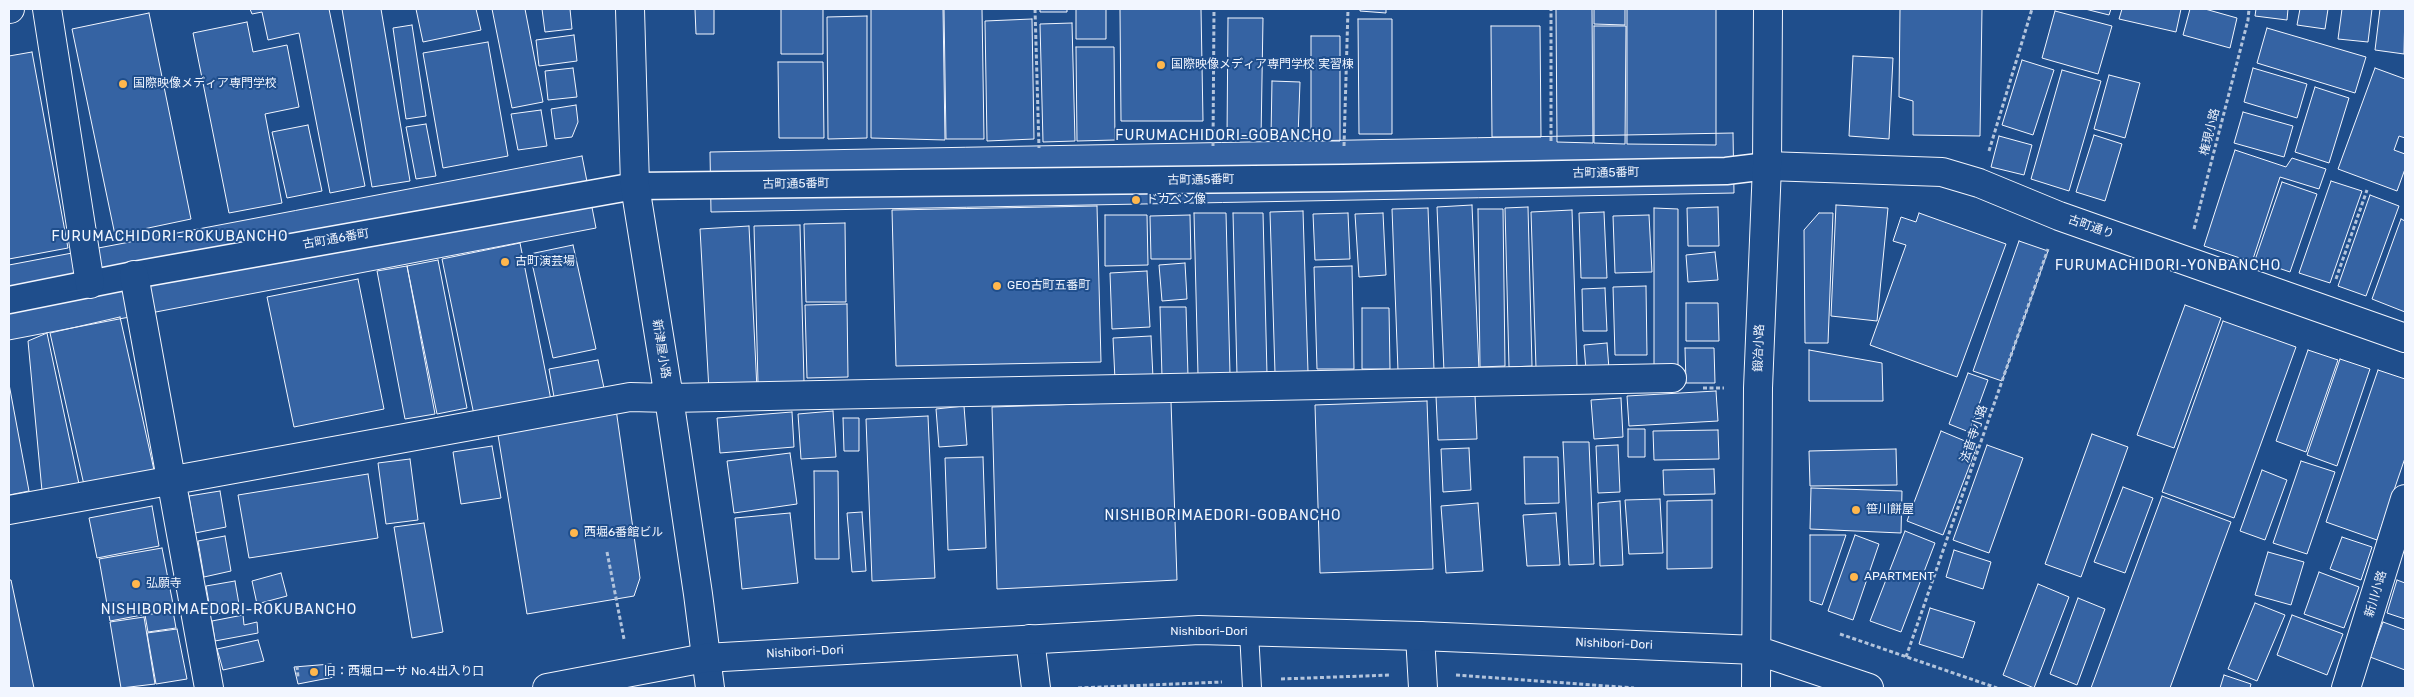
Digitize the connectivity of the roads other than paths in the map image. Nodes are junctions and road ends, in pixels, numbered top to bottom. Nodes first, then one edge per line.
1 (47, 9) edge
2 (630, 9) edge
3 (1768, 9) edge
4 (1767, 166) junction
5 (635, 186) junction
6 (134, 275) junction
7 (90, 284) junction
8 (9, 300) edge
9 (2405, 338) edge
10 (1672, 378) road end
11 (669, 398) junction
12 (171, 482) junction
13 (2405, 499) edge
14 (9, 510) edge
15 (1249, 632) junction
16 (1420, 636) junction
17 (1030, 639) junction
18 (1756, 650) junction
19 (705, 658) junction
20 (210, 688) edge
21 (547, 688) edge
22 (710, 688) edge
23 (1036, 688) edge
24 (1252, 688) edge
25 (1423, 688) edge
26 (1756, 688) edge
27 (1869, 688) edge
28 (2346, 688) edge

1 - 7 street
2 - 5 street, 新津屋小路
3 - 4 street, 鍛冶小路
4 - 5 street, 古町通5番町
4 - 9 street, 古町通り
4 - 18 street, 鍛冶小路
5 - 6 street, 古町通6番町
5 - 11 street, 新津屋小路
6 - 7 street, 古町通6番町
6 - 12 street
7 - 8 street, 古町通6番町
10 - 11 street
11 - 12 street
11 - 19 street, 新津屋小路
12 - 14 street
12 - 20 street
13 - 28 street, 新川小路
15 - 16 street, Nishibori-Dori
15 - 17 street, Nishibori-Dori
15 - 24 lane
16 - 18 street, Nishibori-Dori
16 - 25 street
17 - 19 street, Nishibori-Dori
17 - 23 street
18 - 26 street, 鍛冶小路
18 - 27 street, Nishibori-Dori
19 - 21 street, Nishibori-Dori
19 - 22 street, 新津屋小路

